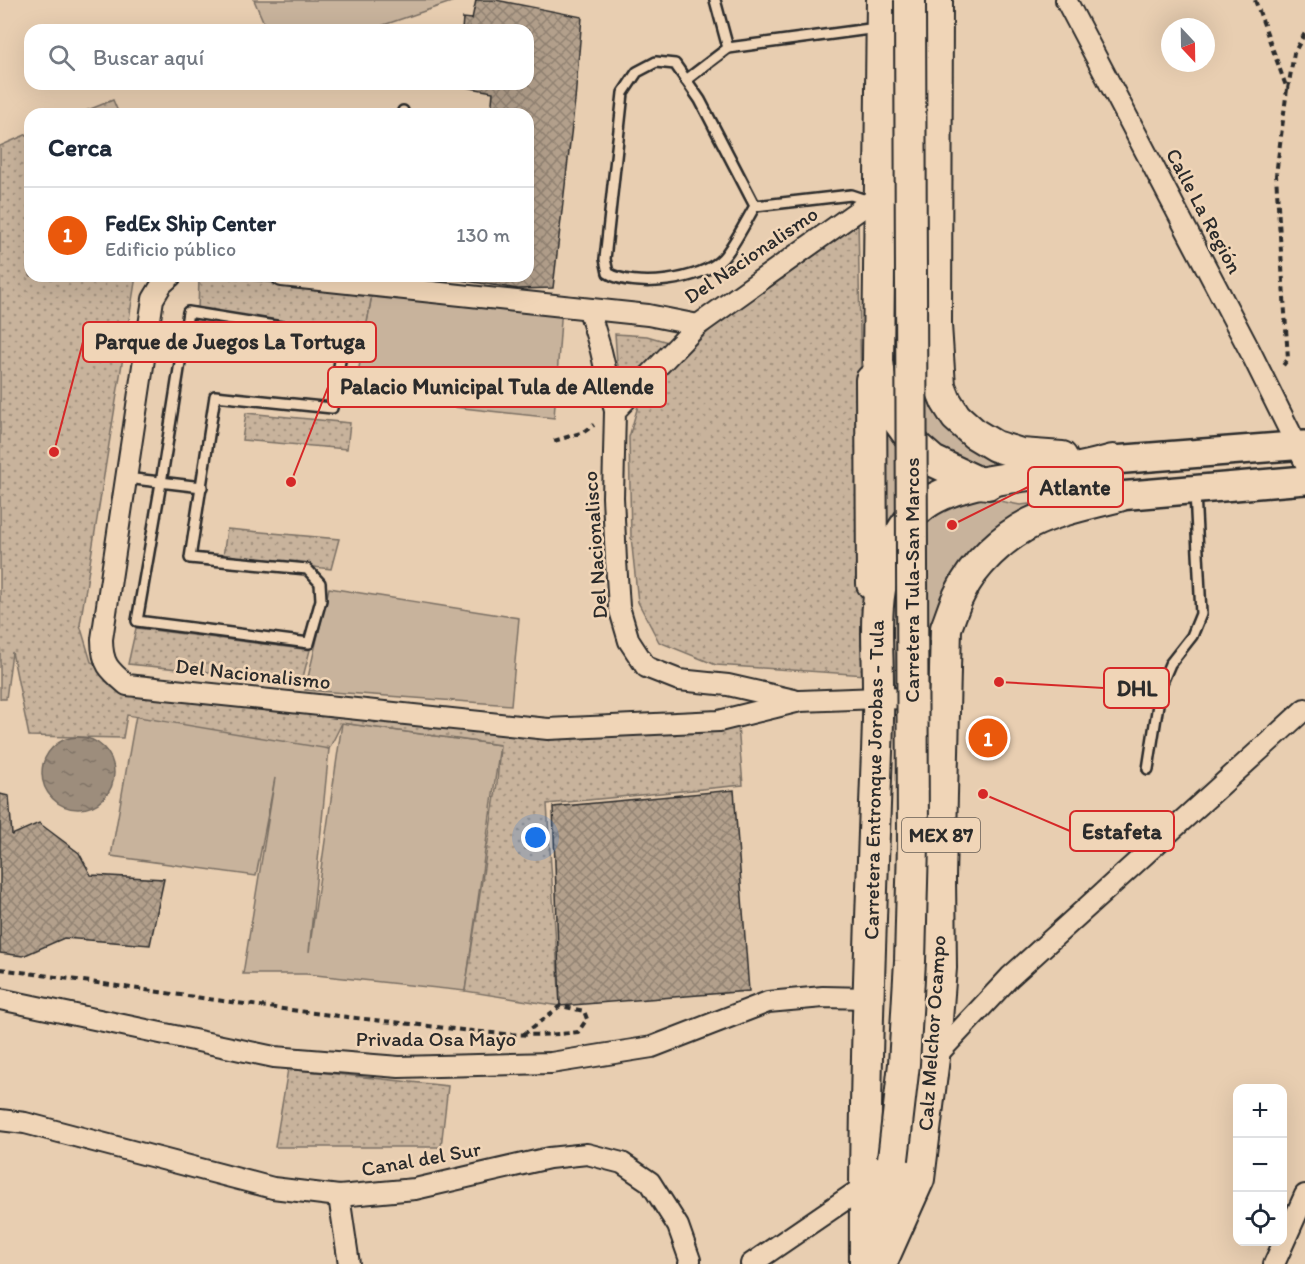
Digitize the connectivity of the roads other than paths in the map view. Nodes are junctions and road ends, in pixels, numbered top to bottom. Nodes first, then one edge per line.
1 (715, 0) edge
2 (910, 0) edge
3 (937, 0) edge
4 (1066, 0) edge
5 (882, 14) edge
6 (728, 48) junction
7 (686, 80) junction
8 (876, 198) junction
9 (755, 206) junction
10 (164, 282) edge
11 (386, 282) edge
12 (589, 310) junction
13 (879, 314) junction
14 (698, 325) junction
15 (936, 325) junction
16 (878, 361) junction
17 (615, 411) junction
18 (1302, 451) edge
19 (1113, 460) junction
20 (126, 478) junction
21 (1305, 480) edge
22 (162, 483) junction
23 (980, 483) junction
24 (202, 487) junction
25 (1195, 489) junction
26 (1119, 496) junction
27 (877, 611) junction
28 (878, 698) junction
29 (800, 701) junction
30 (1305, 709) edge
31 (944, 731) junction
32 (1148, 769) dead end
33 (868, 998) junction
34 (0, 999) edge
35 (934, 1058) junction
36 (0, 1120) edge
37 (919, 1179) junction
38 (876, 1187) junction
39 (1305, 1195) edge
40 (339, 1196) junction
41 (349, 1264) edge
42 (689, 1264) edge
43 (751, 1264) edge
44 (865, 1264) edge
45 (873, 1264) edge
46 (881, 1264) edge
47 (1274, 1264) edge

1 - 6 lane
2 - 38 main road, Carretera Tula-San Marcos, bridge
3 - 15 main road
4 - 18 street, Calle La Región
5 - 6 lane
5 - 8 main road
6 - 7 lane
7 - 9 lane
7 - 9 lane
8 - 9 lane
8 - 13 main road
8 - 14 street, Del Nacionalismo
10 - 20 street, Del Nacionalismo
11 - 12 street, Del Nacionalismo
12 - 14 street, Del Nacionalismo
12 - 17 street, Del Nacionalisco
13 - 15 main road
13 - 16 main road
14 - 17 street
15 - 19 main road
16 - 23 main road
16 - 27 main road
17 - 29 street, Del Nacionalisco
18 - 19 main road
19 - 23 main road, Carretera Entronque Jorobas - Tula / MEX 87
20 - 22 lane
20 - 29 street, Del Nacionalismo
21 - 25 main road
22 - 24 lane
22 - 24 lane
22 - 24 lane
23 - 26 main road
23 - 27 main road, Carretera Entronque Jorobas - Tula / MEX 87
25 - 26 main road
25 - 32 lane
26 - 31 main road, Calz Melchor Ocampo / MEX 87
27 - 28 main road, Carretera Entronque Jorobas - Tula / MEX 87
28 - 29 street
28 - 31 street
28 - 33 main road, Carretera Entronque Jorobas - Tula / MEX 87
30 - 35 street
31 - 35 main road, Calz Melchor Ocampo / MEX 87
33 - 34 street, Privada Osa Mayo
33 - 38 main road, Carretera Entronque Jorobas - Tula / MEX 87
35 - 37 main road, Calz Melchor Ocampo / MEX 87
36 - 40 street, Canal del Sur
37 - 38 street
37 - 46 main road, Calz Melchor Ocampo / MEX 87
38 - 43 street
38 - 44 main road, Carretera Entronque Jorobas - Tula / MEX 87
38 - 45 main road
39 - 47 street
40 - 41 street
40 - 42 street, Canal del Sur

